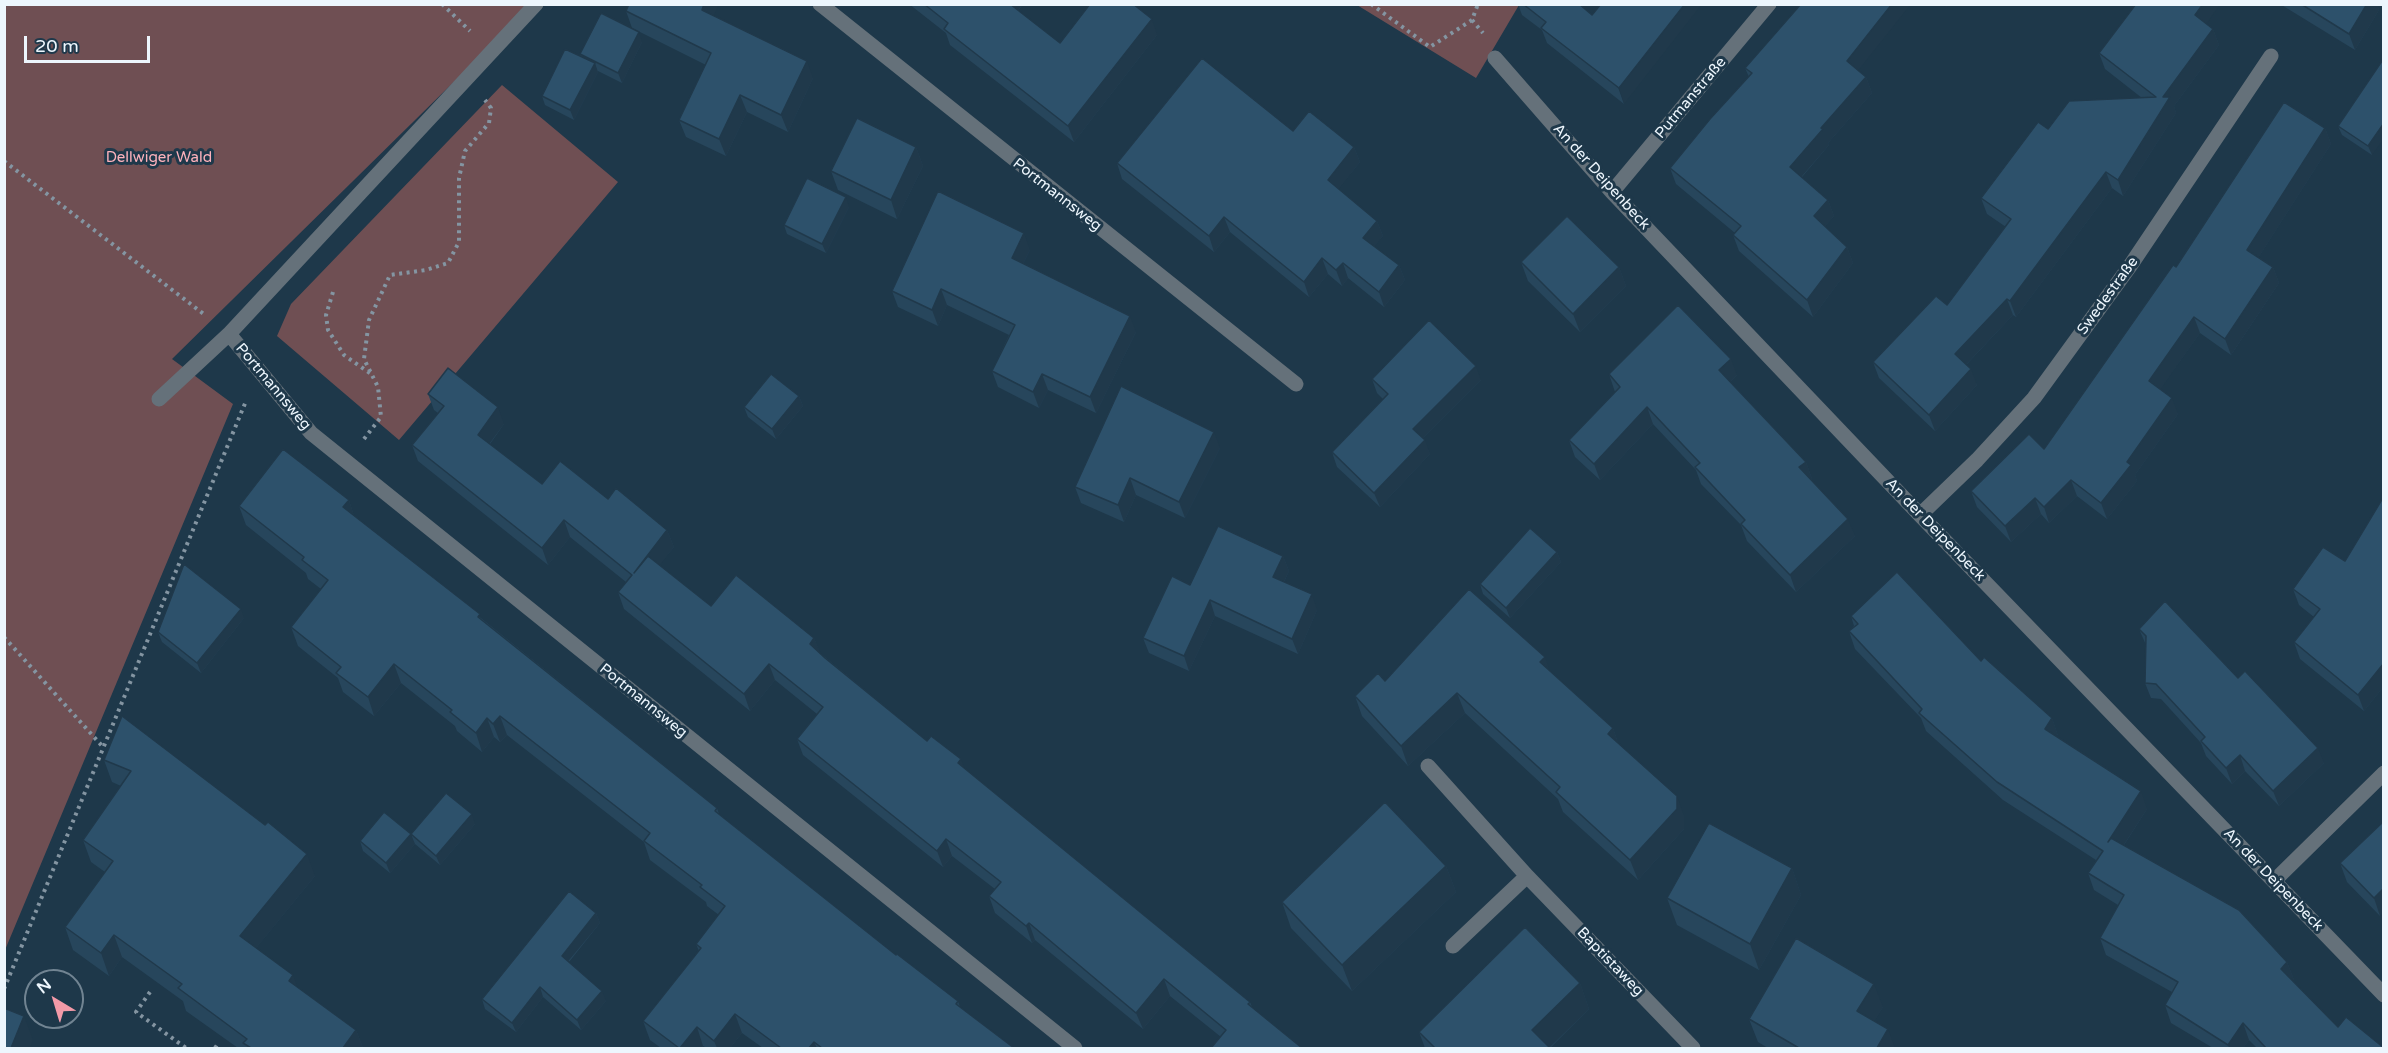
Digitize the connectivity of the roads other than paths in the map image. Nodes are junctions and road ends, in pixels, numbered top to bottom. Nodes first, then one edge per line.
1 (536, 4) edge
2 (820, 4) edge
3 (1768, 4) edge
4 (2271, 56) dead end
5 (1495, 58) dead end
6 (1612, 192) junction
7 (229, 334) junction
8 (1296, 384) dead end
9 (159, 399) dead end
10 (1920, 515) junction
11 (1428, 766) dead end
12 (2384, 773) edge
13 (1527, 876) junction
14 (2274, 881) junction
15 (1453, 946) dead end
16 (2384, 995) edge
17 (1075, 1048) edge
18 (1693, 1048) edge

1 - 7 street, Portmannsweg
2 - 8 street, Portmannsweg
3 - 6 street, Putmanstraße
4 - 10 street, Swedestraße
5 - 6 street, An der Deipenbeck
6 - 10 street, An der Deipenbeck
7 - 9 street, Portmannsweg
7 - 17 street, Portmannsweg
10 - 14 street, An der Deipenbeck
11 - 13 street, Baptistaweg
12 - 14 street
13 - 15 street
13 - 18 street, Baptistaweg
14 - 16 street, An der Deipenbeck

